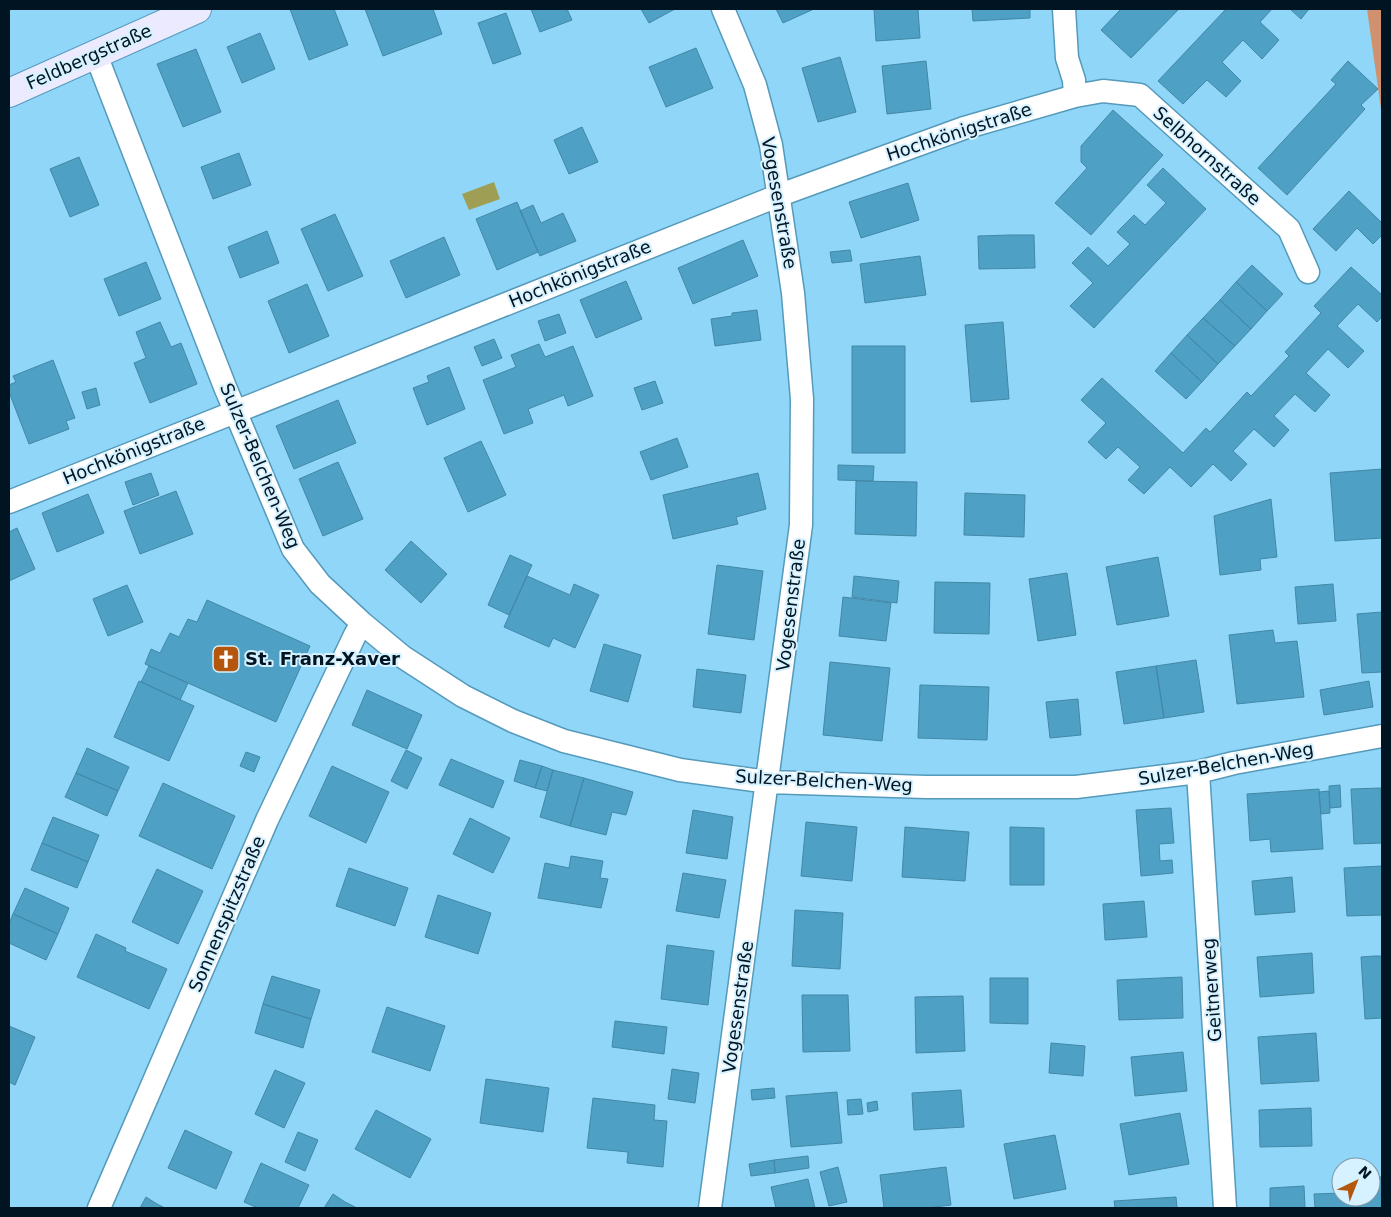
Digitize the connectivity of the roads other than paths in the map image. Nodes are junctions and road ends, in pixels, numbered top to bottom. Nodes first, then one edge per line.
1 (197, 9) edge
2 (722, 9) edge
3 (1064, 9) edge
4 (96, 55) junction
5 (9, 93) edge
6 (1075, 96) junction
7 (780, 195) junction
8 (1308, 272) dead end
9 (235, 411) junction
10 (9, 502) edge
11 (362, 623) junction
12 (1382, 736) edge
13 (1198, 772) junction
14 (768, 782) junction
15 (99, 1208) edge
16 (710, 1208) edge
17 (1225, 1208) edge

1 - 4 street, Feldbergstraße
2 - 7 street, Vogesenstraße
3 - 6 street
4 - 5 street, Feldbergstraße
4 - 9 street, Sulzer-Belchen-Weg
6 - 7 street, Hochkönigstraße
6 - 8 street, Selbhornstraße
7 - 9 street, Hochkönigstraße
7 - 14 street, Vogesenstraße
9 - 10 street, Hochkönigstraße
9 - 11 street, Sulzer-Belchen-Weg
11 - 14 street, Sulzer-Belchen-Weg
11 - 15 street, Sonnenspitzstraße
12 - 13 street, Sulzer-Belchen-Weg
13 - 14 street, Sulzer-Belchen-Weg
13 - 17 street, Geitnerweg
14 - 16 street, Vogesenstraße

